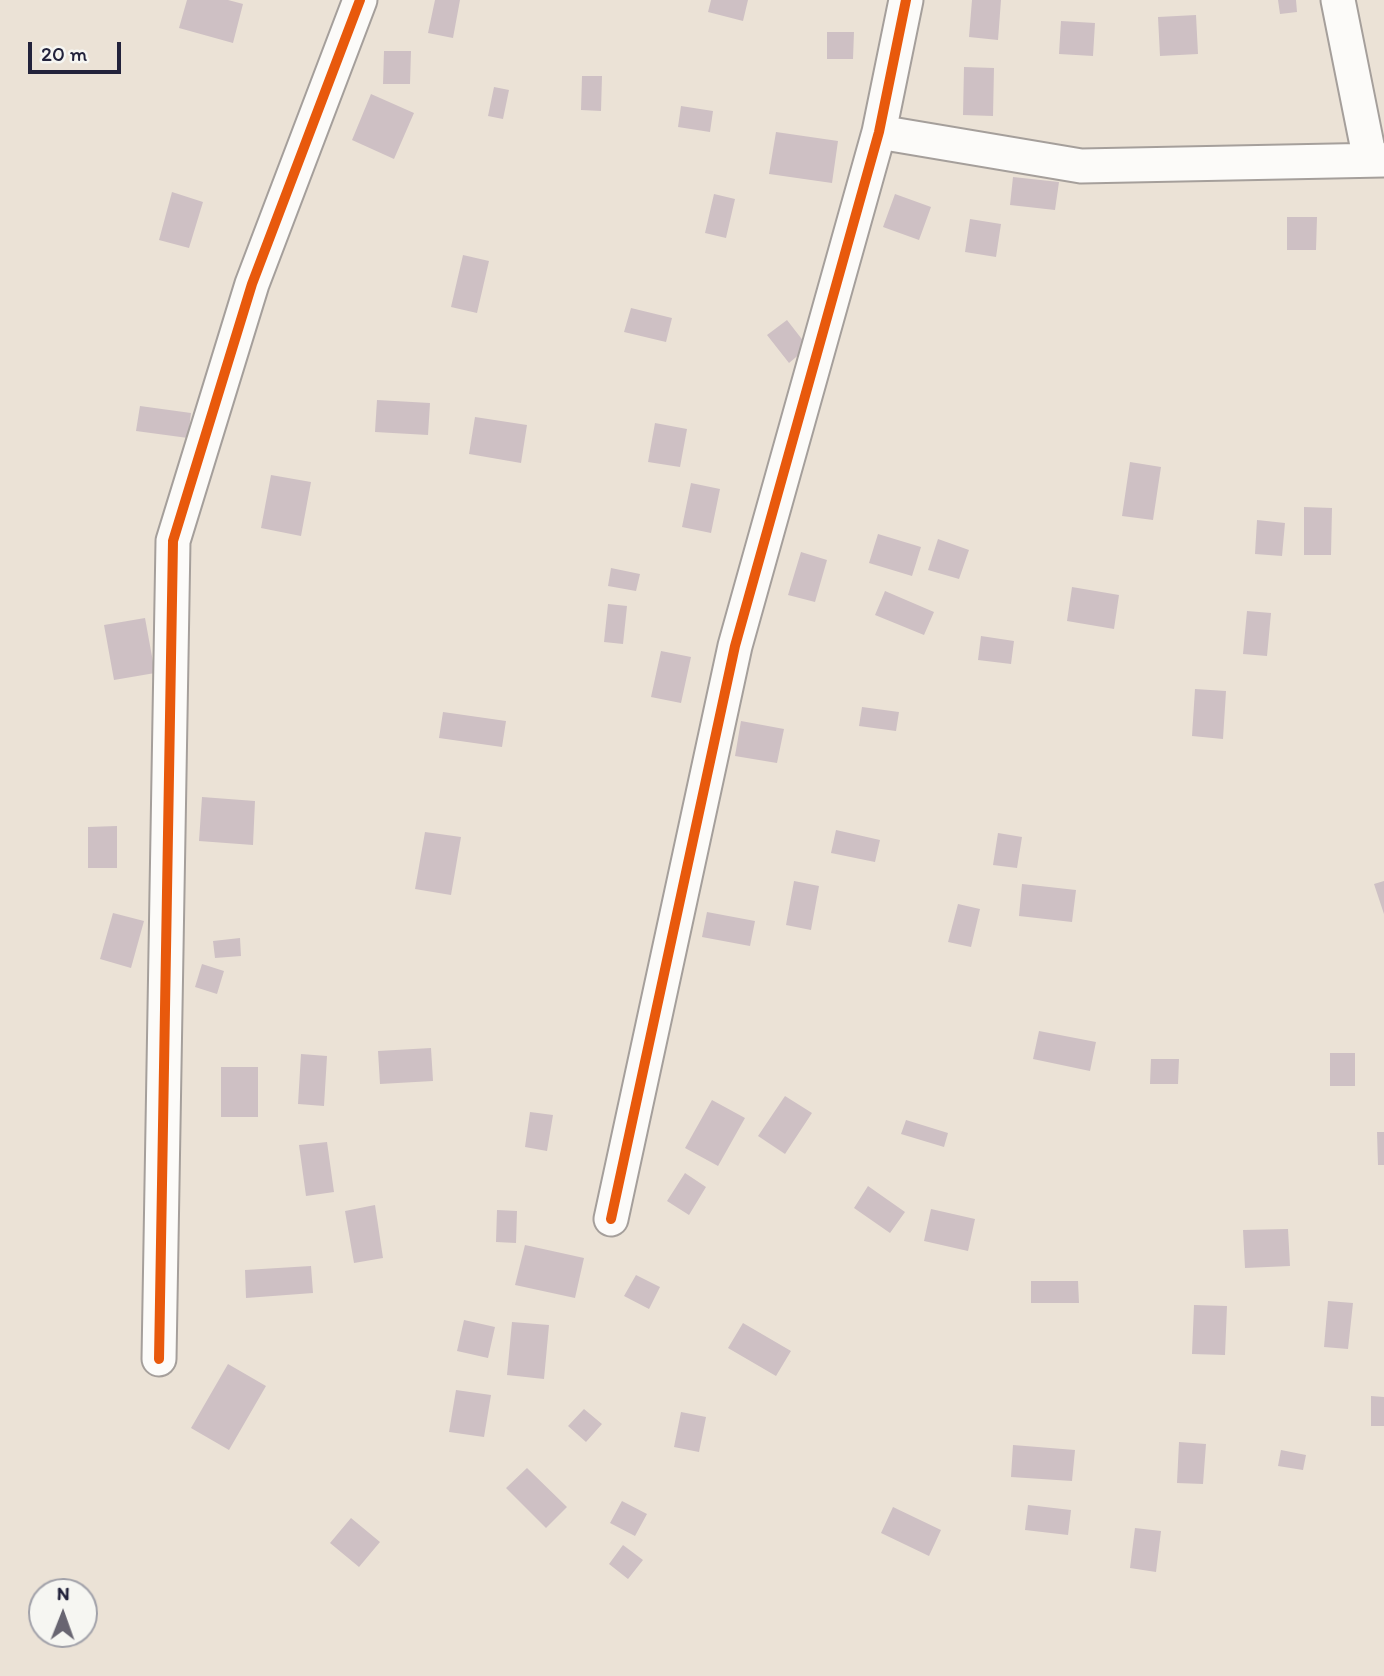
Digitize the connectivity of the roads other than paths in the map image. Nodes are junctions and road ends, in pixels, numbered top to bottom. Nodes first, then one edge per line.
1 (360, 0) edge
2 (906, 0) edge
3 (1339, 0) edge
4 (880, 132) junction
5 (1377, 160) edge
6 (611, 1219) dead end
7 (159, 1359) dead end

1 - 7 street
2 - 4 street
3 - 5 street
4 - 5 street
4 - 6 street

